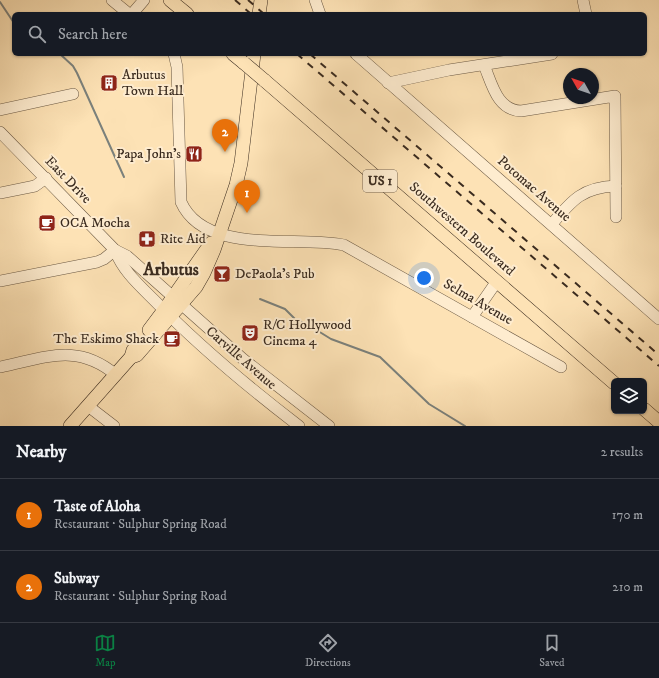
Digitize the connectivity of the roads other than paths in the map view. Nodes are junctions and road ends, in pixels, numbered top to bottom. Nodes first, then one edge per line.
1 (112, 0) edge
2 (144, 0) edge
3 (170, 0) edge
4 (260, 0) edge
5 (315, 0) edge
6 (583, 0) edge
7 (127, 12) edge
8 (134, 12) edge
9 (185, 12) edge
10 (259, 12) edge
11 (319, 12) edge
12 (586, 12) edge
13 (175, 56) edge
14 (235, 56) edge
15 (254, 56) edge
16 (358, 56) edge
17 (540, 56) edge
18 (484, 65) junction
19 (388, 82) junction
20 (73, 94) dead end
21 (0, 110) edge
22 (0, 132) edge
23 (46, 178) junction
24 (616, 186) junction
25 (0, 194) edge
26 (616, 216) dead end
27 (552, 224) junction
28 (218, 233) junction
29 (115, 250) junction
30 (0, 281) edge
31 (497, 281) junction
32 (177, 302) junction
33 (168, 314) junction
34 (472, 317) junction
35 (659, 319) edge
36 (0, 367) edge
37 (561, 367) dead end
38 (116, 375) junction
39 (611, 380) edge
40 (88, 406) junction
41 (647, 412) edge
42 (659, 422) edge
43 (70, 426) edge
44 (114, 426) edge
45 (298, 426) edge
46 (329, 426) edge

1 - 7 street
2 - 8 street
3 - 9 main road
4 - 10 main road
5 - 11 street
6 - 12 street
13 - 28 street, Selma Avenue
14 - 31 main road, Southwestern Boulevard / US 1, bridge
15 - 28 main road
16 - 19 street, Potomac Avenue
17 - 18 street
18 - 19 street
18 - 24 street
19 - 27 street, Potomac Avenue
20 - 21 street
22 - 23 street, East Drive
23 - 25 street
23 - 29 street, East Drive
24 - 26 street
24 - 27 street
27 - 35 street, Potomac Avenue
28 - 32 main road
28 - 34 street, Selma Avenue
29 - 30 street
29 - 32 street, East Drive
29 - 33 street, East Drive
31 - 34 street
31 - 39 main road, Southwestern Boulevard / US 1
32 - 33 main road
32 - 46 street, East Drive
33 - 38 main road
33 - 45 street, Carville Avenue
34 - 37 street, Selma Avenue
36 - 38 street
38 - 40 main road
40 - 43 main road
40 - 44 street
41 - 42 main road

